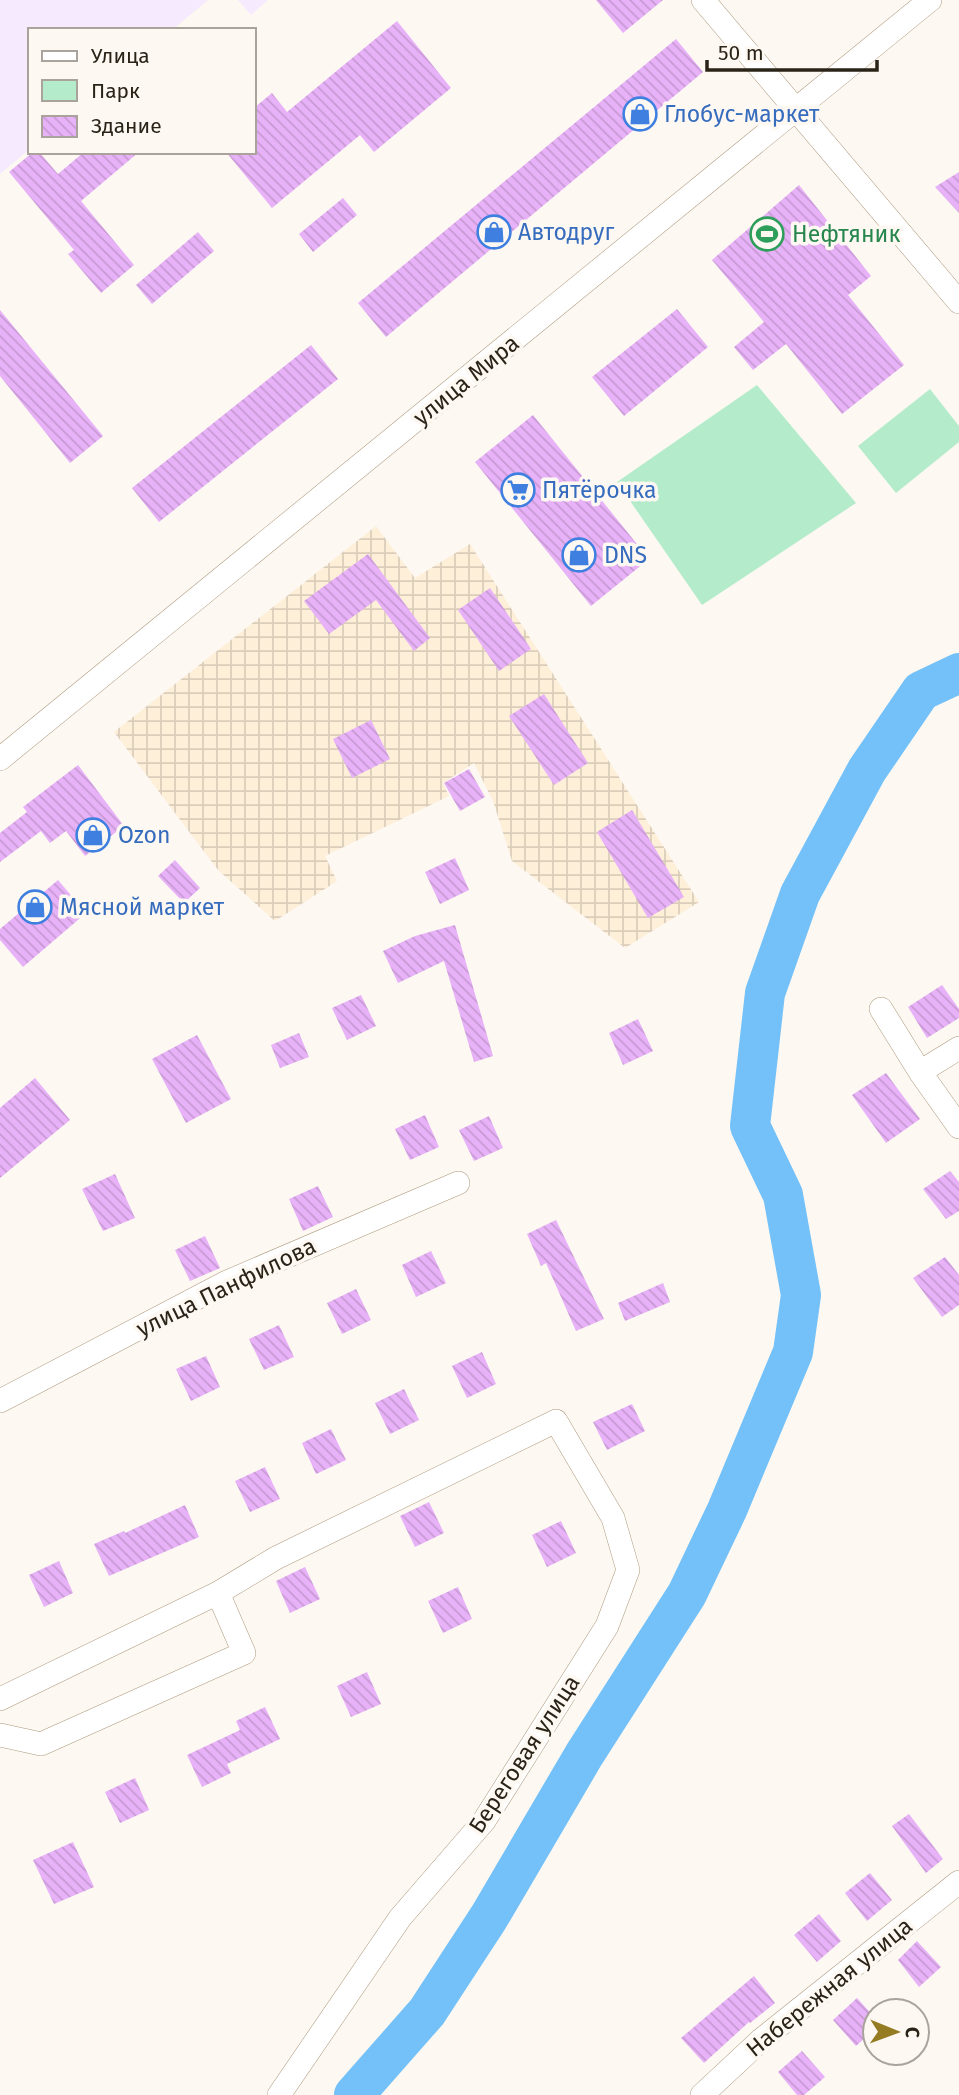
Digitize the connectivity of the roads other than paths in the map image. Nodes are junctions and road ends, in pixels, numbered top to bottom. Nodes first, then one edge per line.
1 (703, 0) edge
2 (930, 0) edge
3 (796, 111) junction
4 (959, 302) edge
5 (0, 759) edge
6 (881, 1009) dead end
7 (959, 1048) edge
8 (920, 1072) junction
9 (959, 1127) edge
10 (458, 1184) dead end
11 (0, 1401) edge
12 (218, 1593) junction
13 (0, 1699) edge
14 (0, 1735) edge
15 (959, 1882) edge
16 (279, 2095) edge
17 (702, 2095) edge

1 - 3 street
2 - 3 street, улица Мира
3 - 4 street
3 - 5 street, улица Мира
6 - 8 street
7 - 8 street
8 - 9 street
10 - 11 street, улица Панфилова
12 - 13 street
12 - 14 street
12 - 16 street, Береговая улица
15 - 17 street, Набережная улица

